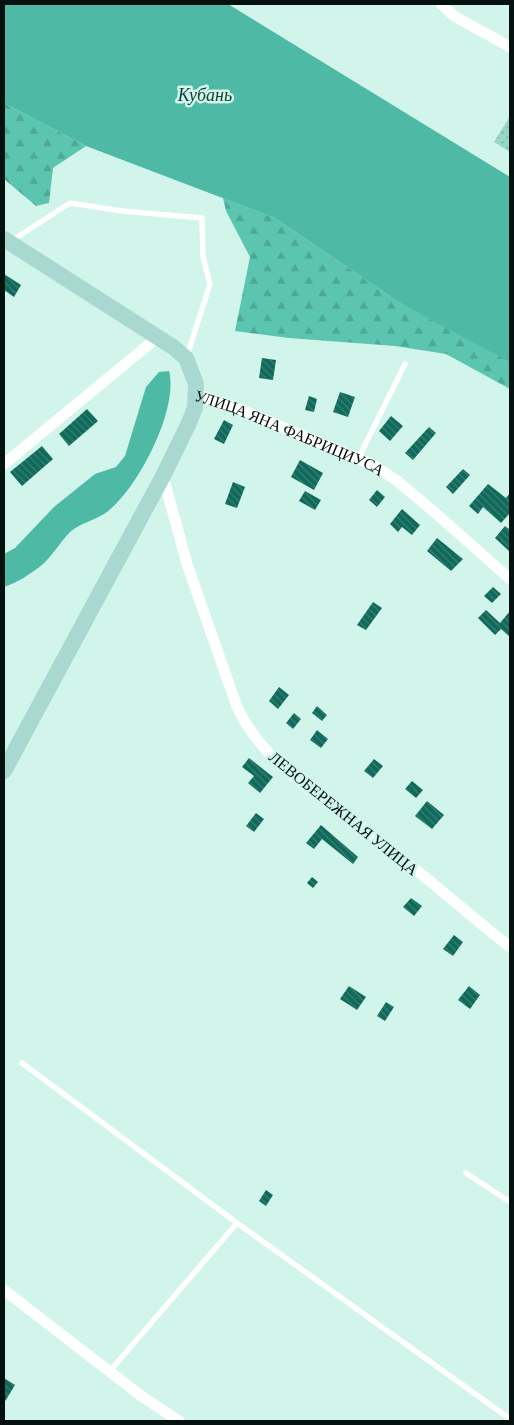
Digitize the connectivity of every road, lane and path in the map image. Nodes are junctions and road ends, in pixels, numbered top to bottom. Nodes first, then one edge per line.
1 (441, 4) edge
2 (510, 47) edge
3 (5, 243) edge
4 (158, 337) junction
5 (186, 358) junction
6 (404, 364) dead end
7 (197, 395) junction
8 (358, 459) junction
9 (4, 464) edge
10 (164, 476) junction
11 (510, 579) edge
12 (4, 771) edge
13 (510, 947) edge
14 (22, 1063) dead end
15 (466, 1173) dead end
16 (510, 1202) edge
17 (237, 1223) junction
18 (4, 1290) edge
19 (109, 1372) junction
20 (510, 1419) edge
21 (179, 1421) edge

1 - 2 street
3 - 4 street
3 - 5 lane
4 - 5 street
4 - 9 street
5 - 7 street, УЛИЦА ЯНА ФАБРИЦИУСА
6 - 8 lane
7 - 8 street, УЛИЦА ЯНА ФАБРИЦИУСА
7 - 10 street
8 - 11 street, УЛИЦА ЯНА ФАБРИЦИУСА
10 - 12 street
10 - 13 street, ЛЕВОБЕРЕЖНАЯ УЛИЦА
14 - 17 lane
15 - 16 lane
17 - 19 lane
17 - 20 lane
18 - 19 street
19 - 21 street

